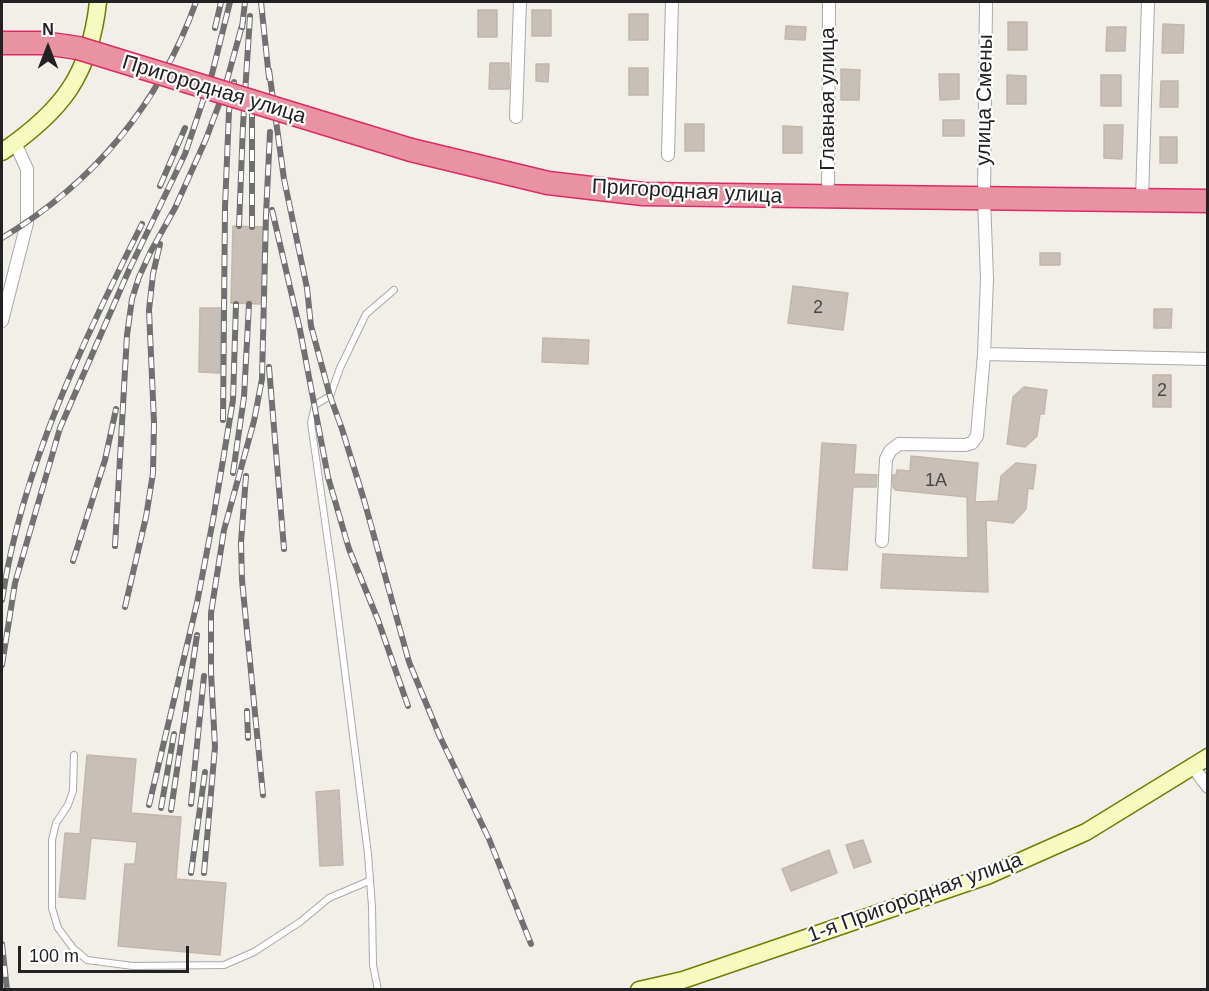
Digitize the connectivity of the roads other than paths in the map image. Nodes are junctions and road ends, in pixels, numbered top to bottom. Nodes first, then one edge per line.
1 (98, 2) edge
2 (520, 2) edge
3 (672, 2) edge
4 (829, 2) edge
5 (986, 2) edge
6 (1148, 2) edge
7 (2, 43) edge
8 (516, 117) dead end
9 (6, 145) edge
10 (668, 155) dead end
11 (828, 197) junction
12 (984, 198) junction
13 (1143, 200) junction
14 (1208, 201) edge
15 (394, 290) dead end
16 (2, 321) edge
17 (984, 354) junction
18 (1208, 359) edge
19 (882, 541) dead end
20 (74, 755) dead end
21 (1208, 757) edge
22 (1192, 767) junction
23 (1208, 787) edge
24 (369, 881) junction
25 (378, 990) edge
26 (639, 990) edge

1 - 9 street
2 - 8 street
3 - 10 street
4 - 11 street, Главная улица
5 - 12 street, улица Смены
6 - 13 street
7 - 11 highway, Пригородная улица, bridge
9 - 16 street
11 - 12 highway, Пригородная улица
12 - 13 highway, Пригородная улица
12 - 17 street
13 - 14 highway, Пригородная улица
15 - 24 lane
17 - 18 street
17 - 19 street
20 - 24 lane
21 - 22 street, 1-я Пригородная улица
22 - 23 street
22 - 26 street, 1-я Пригородная улица
24 - 25 lane

